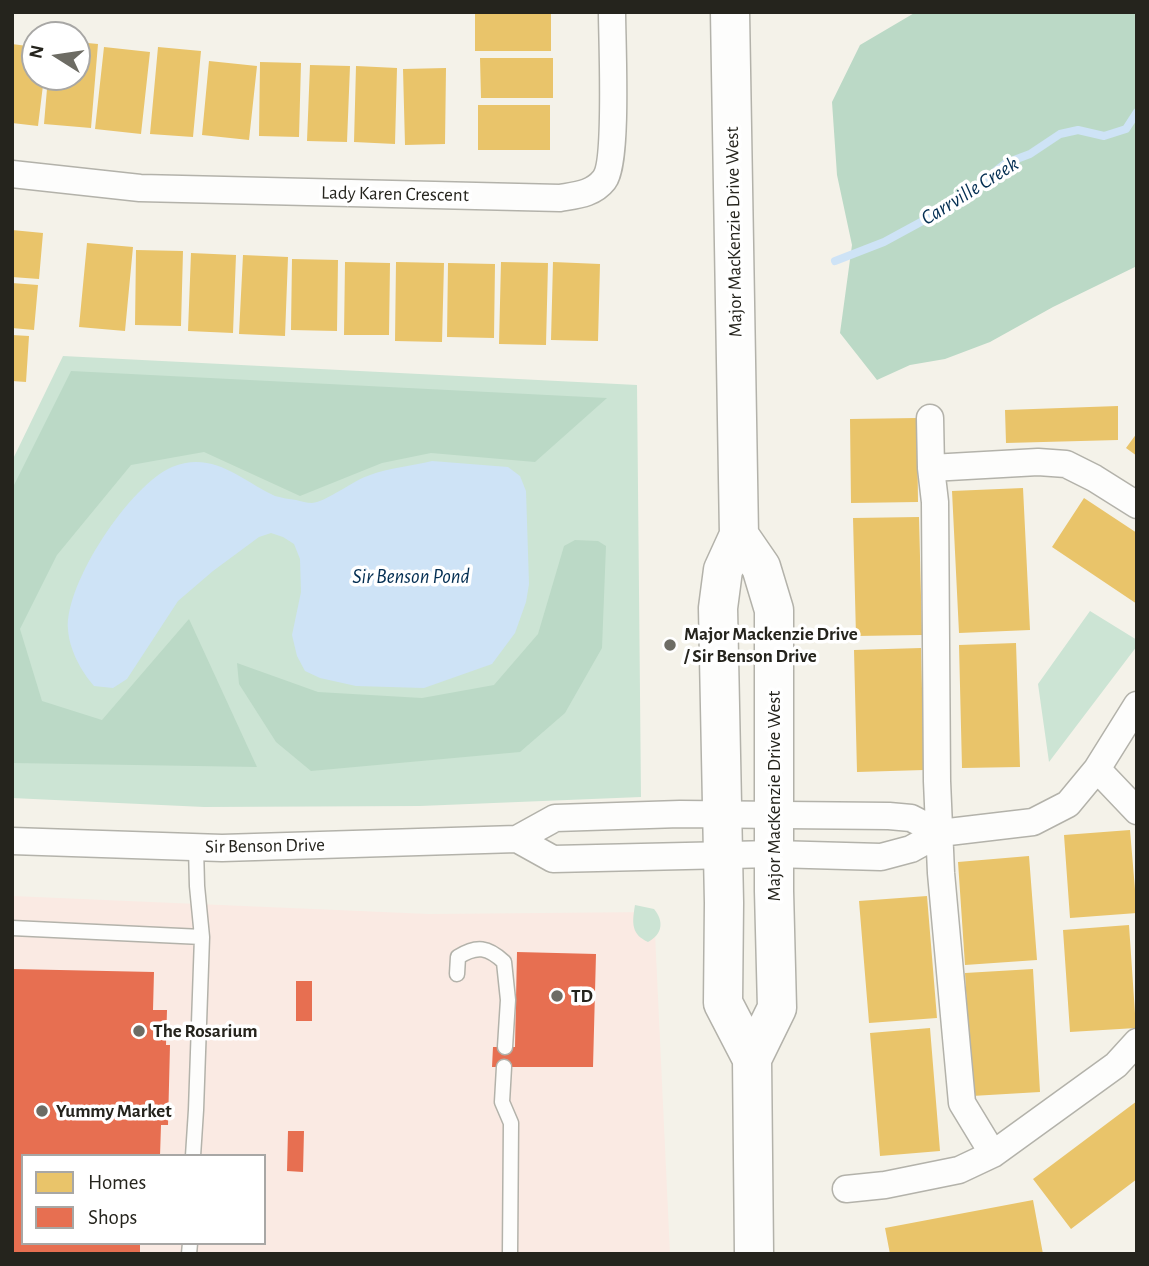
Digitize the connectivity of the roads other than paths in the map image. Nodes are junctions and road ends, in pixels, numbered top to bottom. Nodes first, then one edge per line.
1 (612, 12) edge
2 (730, 12) edge
3 (12, 174) edge
4 (930, 418) dead end
5 (930, 468) junction
6 (1137, 505) edge
7 (739, 535) junction
8 (1137, 705) edge
9 (1097, 769) junction
10 (1137, 811) edge
11 (722, 815) junction
12 (774, 816) junction
13 (940, 833) junction
14 (517, 838) junction
15 (12, 841) edge
16 (196, 848) junction
17 (774, 854) junction
18 (723, 855) junction
19 (12, 928) edge
20 (202, 937) junction
21 (457, 974) dead end
22 (1137, 1042) edge
23 (505, 1047) dead end
24 (752, 1059) junction
25 (504, 1067) dead end
26 (192, 1154) edge
27 (993, 1154) junction
28 (846, 1189) dead end
29 (510, 1254) edge
30 (754, 1254) edge

1 - 3 street, Lady Karen Crescent
2 - 7 main road, Major MacKenzie Drive West
4 - 5 street
5 - 6 street
5 - 13 street
7 - 11 main road, Major MacKenzie Drive West
7 - 12 main road, Major MacKenzie Drive West
8 - 9 street
9 - 10 street
9 - 13 street
11 - 12 street, Sir Benson Drive
11 - 14 street, Sir Benson Drive
11 - 18 main road, Major MacKenzie Drive West
12 - 13 street, Sir Benson Drive
12 - 17 main road, Major MacKenzie Drive West
13 - 17 street
13 - 27 street
14 - 16 street, Sir Benson Drive
14 - 18 street
15 - 16 street, Sir Benson Drive
16 - 20 lane
17 - 18 street
17 - 24 main road, Major MacKenzie Drive West
18 - 24 main road, Major MacKenzie Drive West
19 - 20 lane
20 - 26 lane
21 - 23 lane
22 - 27 street
24 - 30 main road, Major MacKenzie Drive West
25 - 29 lane
27 - 28 street

